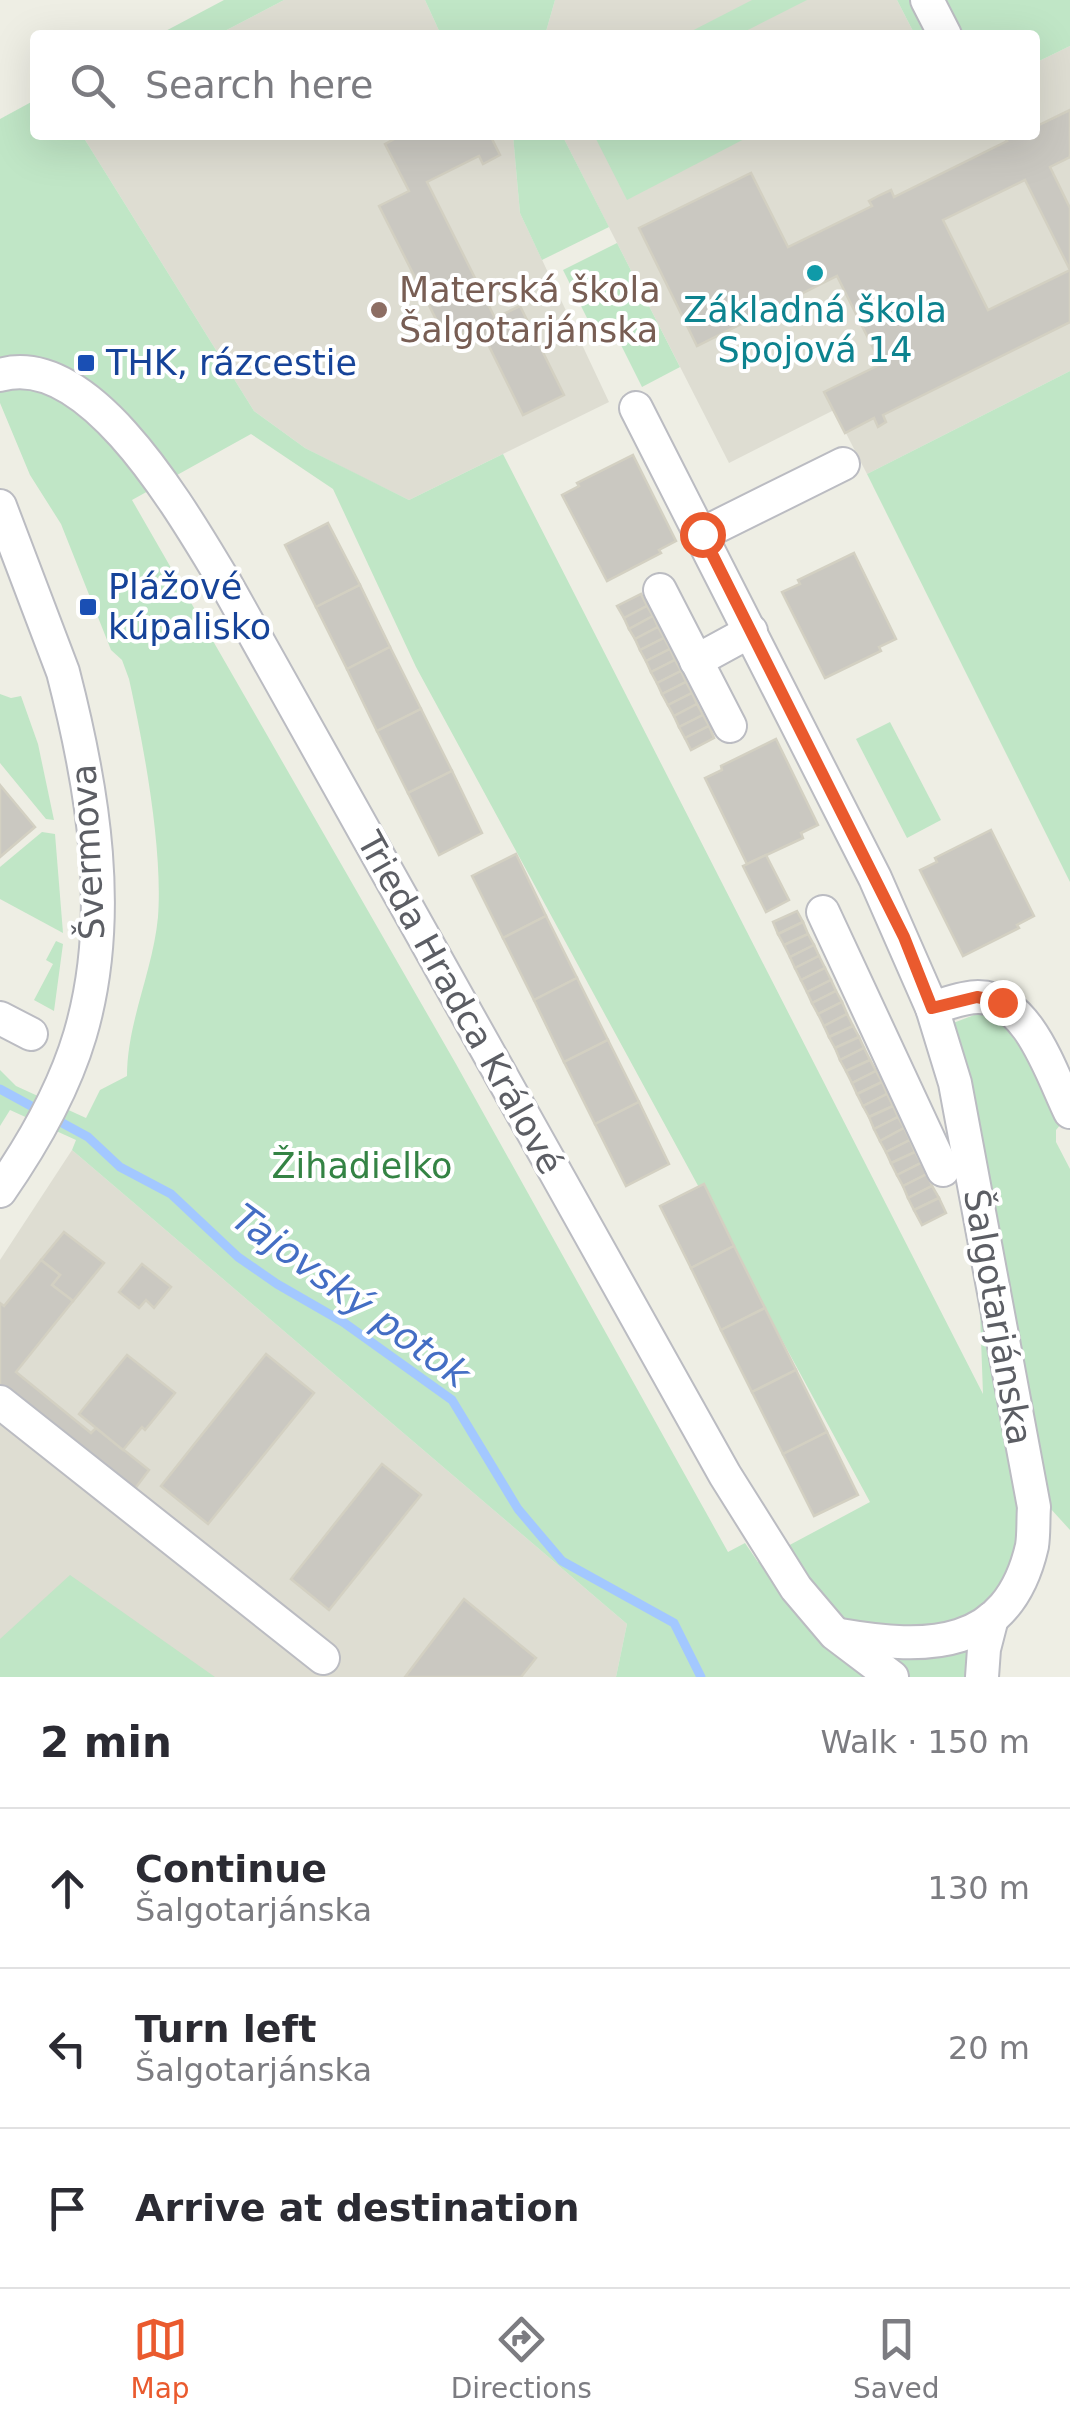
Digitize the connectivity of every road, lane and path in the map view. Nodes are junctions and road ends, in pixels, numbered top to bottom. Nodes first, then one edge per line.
1 (927, 0) edge
2 (942, 30) edge
3 (0, 375) edge
4 (636, 408) dead end
5 (843, 464) dead end
6 (0, 506) edge
7 (702, 534) junction
8 (660, 590) dead end
9 (751, 631) junction
10 (696, 661) junction
11 (730, 726) dead end
12 (823, 912) dead end
13 (932, 1008) junction
14 (0, 1018) edge
15 (31, 1034) dead end
16 (1070, 1112) edge
17 (965, 1138) junction
18 (0, 1191) edge
19 (0, 1402) edge
20 (992, 1618) junction
21 (836, 1634) junction
22 (323, 1658) dead end
23 (892, 1677) edge
24 (982, 1677) edge

1 - 2 street
3 - 21 street, Trieda Hradca Králové
4 - 7 street, Šalgotarjánska
5 - 7 street
6 - 18 street, Švermova
7 - 9 street, Šalgotarjánska
8 - 10 street
9 - 10 street
9 - 13 street, Šalgotarjánska
10 - 11 street
12 - 17 street
13 - 16 street
13 - 17 street, Šalgotarjánska
14 - 15 street
17 - 20 street, Šalgotarjánska
19 - 22 street
20 - 21 street, Šalgotarjánska
20 - 24 street, Šalgotarjánska
21 - 23 street, Trieda Hradca Králové

